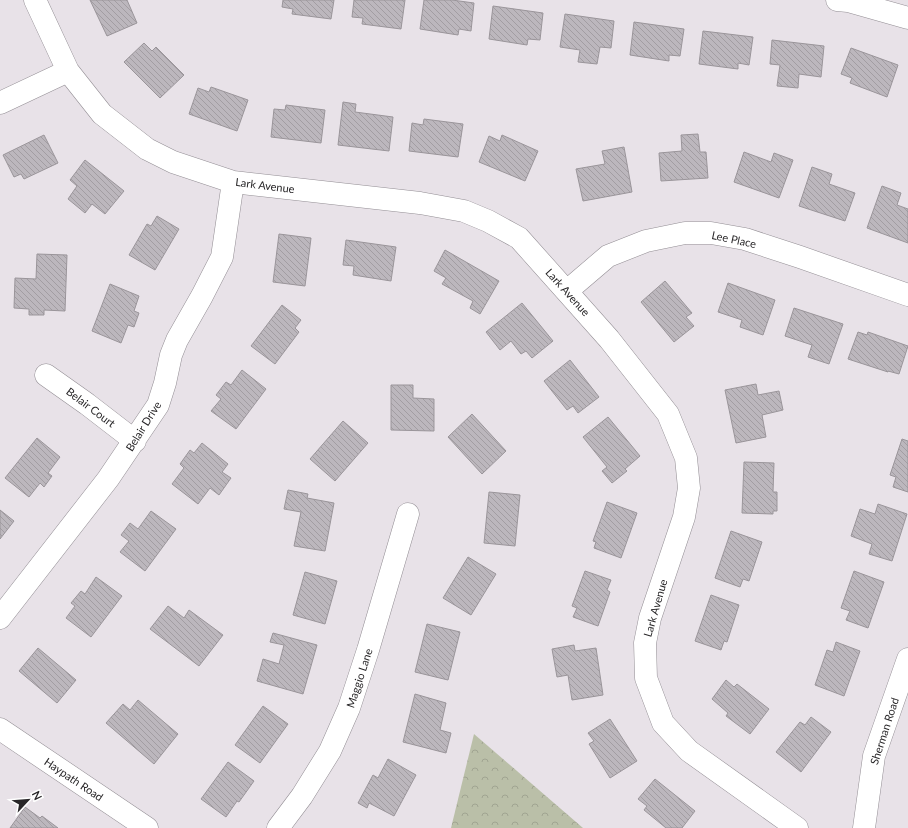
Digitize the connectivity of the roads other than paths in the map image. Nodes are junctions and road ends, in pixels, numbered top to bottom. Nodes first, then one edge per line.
1 (35, 0) edge
2 (837, 0) edge
3 (908, 18) edge
4 (68, 71) junction
5 (0, 103) edge
6 (233, 182) junction
7 (567, 291) junction
8 (908, 295) edge
9 (46, 375) dead end
10 (135, 441) junction
11 (408, 514) dead end
12 (0, 618) edge
13 (908, 659) edge
14 (0, 729) edge
15 (147, 828) edge
16 (278, 828) edge
17 (797, 828) edge
18 (864, 828) edge

1 - 4 street, Lark Avenue
2 - 3 street
4 - 5 street
4 - 6 street, Lark Avenue
6 - 7 street, Lark Avenue
6 - 10 street, Belair Drive
7 - 8 street, Lee Place
7 - 17 street, Lark Avenue
9 - 10 street, Belair Court
10 - 12 street, Belair Drive
11 - 16 street, Maggio Lane
13 - 18 street, Sherman Road
14 - 15 street, Haypath Road

